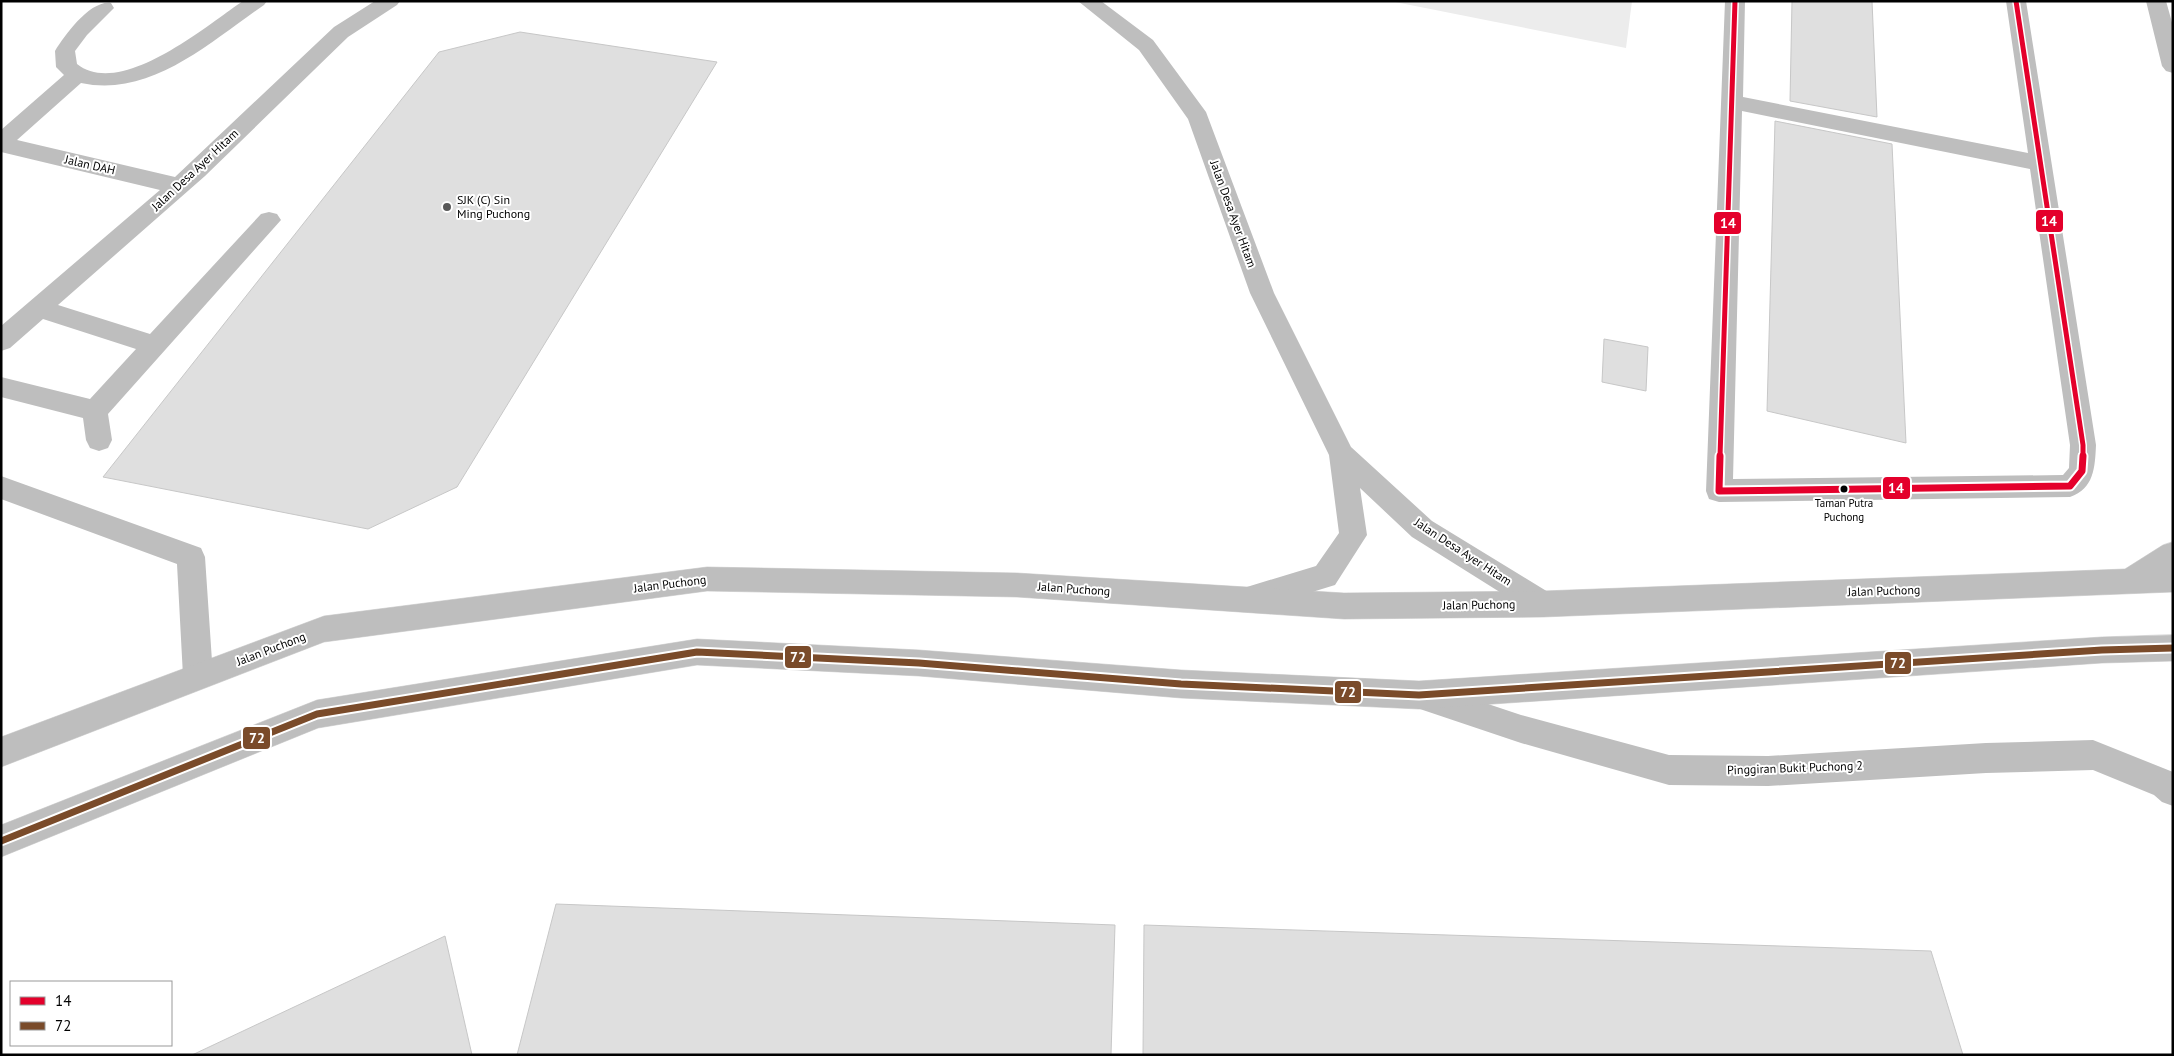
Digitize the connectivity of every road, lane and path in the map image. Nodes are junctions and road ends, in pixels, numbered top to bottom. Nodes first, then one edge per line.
1 (257, 1) edge
2 (390, 1) edge
3 (1088, 1) edge
4 (1736, 1) edge
5 (2016, 1) edge
6 (2156, 1) edge
7 (104, 8) dead end
8 (2173, 66) edge
9 (77, 75) junction
10 (1732, 102) junction
11 (1, 143) edge
12 (2040, 163) junction
13 (179, 186) junction
14 (269, 220) dead end
15 (41, 309) junction
16 (1, 341) edge
17 (154, 345) junction
18 (1, 387) edge
19 (95, 411) junction
20 (99, 440) dead end
21 (1342, 455) junction
22 (1, 487) edge
23 (2173, 554) edge
24 (2173, 580) edge
25 (2131, 581) junction
26 (1247, 599) junction
27 (1543, 604) junction
28 (2173, 648) edge
29 (198, 676) junction
30 (1419, 695) junction
31 (1, 752) edge
32 (2173, 791) edge
33 (1, 841) edge

1 - 9 street
2 - 13 street, Jalan Desa Ayer Hitam
3 - 21 street, Jalan Desa Ayer Hitam
4 - 10 street
5 - 12 street
6 - 8 street
7 - 9 street
9 - 11 street
10 - 12 street
10 - 12 street
11 - 13 street, Jalan DAH
13 - 15 street, Jalan Desa Ayer Hitam
14 - 17 street
15 - 16 street, Jalan Desa Ayer Hitam
15 - 17 street
17 - 19 street
18 - 19 street
19 - 20 street
21 - 26 street, Jalan Desa Ayer Hitam
21 - 27 street, Jalan Desa Ayer Hitam
22 - 29 street
23 - 25 street
24 - 25 street, Jalan Puchong
25 - 27 street, Jalan Puchong
26 - 27 street, Jalan Puchong
26 - 29 street, Jalan Puchong
28 - 30 street
29 - 31 street, Jalan Puchong
30 - 32 street, Pinggiran Bukit Puchong 2
30 - 33 street

